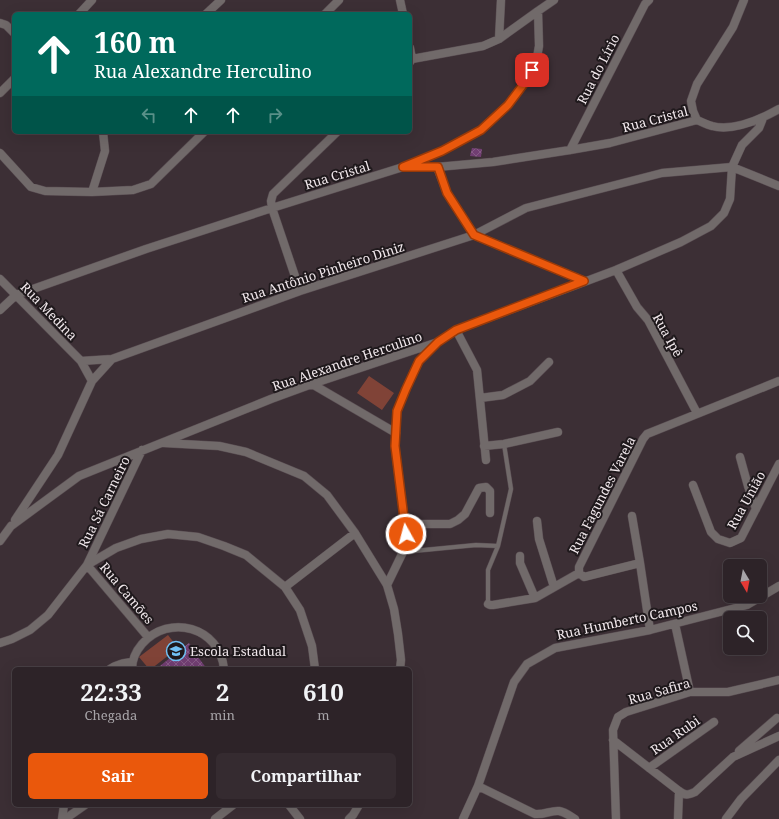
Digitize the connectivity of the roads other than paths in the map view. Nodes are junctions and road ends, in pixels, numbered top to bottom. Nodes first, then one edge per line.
1 (92, 0) edge
2 (221, 0) edge
3 (339, 0) edge
4 (400, 0) edge
5 (501, 0) edge
6 (554, 0) edge
7 (649, 0) edge
8 (744, 0) edge
9 (538, 11) junction
10 (81, 12) edge
11 (208, 12) edge
12 (327, 12) edge
13 (403, 12) edge
14 (0, 23) edge
15 (12, 31) edge
16 (499, 39) junction
17 (412, 60) edge
18 (12, 81) edge
19 (0, 93) edge
20 (779, 109) edge
21 (763, 118) junction
22 (697, 120) junction
23 (103, 134) edge
24 (202, 134) edge
25 (335, 134) edge
26 (570, 150) junction
27 (0, 153) edge
28 (732, 166) junction
29 (403, 167) junction
30 (438, 167) junction
31 (779, 186) edge
32 (92, 192) junction
33 (272, 208) junction
34 (474, 235) junction
35 (616, 270) junction
36 (0, 279) edge
37 (584, 281) junction
38 (300, 291) junction
39 (16, 295) junction
40 (0, 310) edge
41 (456, 330) junction
42 (438, 342) junction
43 (112, 359) junction
44 (80, 361) junction
45 (550, 362) dead end
46 (92, 381) junction
47 (779, 382) edge
48 (312, 384) junction
49 (480, 398) junction
50 (697, 413) junction
51 (558, 432) dead end
52 (396, 433) junction
53 (162, 443) junction
54 (504, 444) junction
55 (484, 446) junction
56 (142, 450) junction
57 (740, 457) dead end
58 (486, 460) dead end
59 (779, 464) edge
60 (693, 485) dead end
61 (756, 509) junction
62 (490, 513) dead end
63 (632, 516) dead end
64 (537, 521) dead end
65 (405, 524) junction
66 (11, 526) junction
67 (355, 533) junction
68 (0, 541) edge
69 (498, 546) junction
70 (403, 552) junction
71 (520, 556) dead end
72 (640, 564) junction
73 (87, 565) junction
74 (579, 573) junction
75 (387, 585) junction
76 (779, 586) edge
77 (285, 587) junction
78 (554, 587) junction
79 (535, 598) junction
80 (488, 604) joint
81 (675, 624) junction
82 (650, 630) junction
83 (148, 637) junction
84 (0, 643) edge
85 (132, 666) edge
86 (113, 667) edge
87 (224, 667) edge
88 (315, 667) edge
89 (400, 667) edge
90 (779, 680) edge
91 (690, 692) junction
92 (777, 718) dead end
93 (714, 722) dead end
94 (779, 736) edge
95 (613, 740) junction
96 (733, 757) junction
97 (779, 760) edge
98 (649, 768) junction
99 (478, 786) junction
100 (679, 791) junction
101 (64, 807) edge
102 (81, 807) edge
103 (230, 807) edge
104 (291, 807) edge
105 (358, 807) edge
106 (62, 819) edge
107 (65, 819) edge
108 (215, 819) edge
109 (300, 819) edge
110 (349, 819) edge
111 (463, 819) edge
112 (575, 819) edge
113 (616, 819) edge
114 (678, 819) edge
115 (726, 819) edge

1 - 10 street
2 - 11 street
3 - 12 street
4 - 13 street
5 - 16 street
6 - 9 street
7 - 26 street, Rua do Lírio
8 - 22 street
9 - 16 street
9 - 29 street
14 - 15 street
16 - 17 street
18 - 19 street
20 - 21 street
21 - 22 street
21 - 28 street, Rua Alexandre Herculino
22 - 26 street, Rua Cristal
23 - 32 street
24 - 32 street
25 - 33 street
26 - 30 street, Rua Cristal
27 - 32 street
28 - 31 street
28 - 34 street, Rua Antônio Pinheiro Diniz
28 - 35 street, Rua Alexandre Herculino
29 - 30 street, Rua Cristal
29 - 33 street, Rua Cristal
30 - 34 street
33 - 38 street
33 - 39 street, Rua Cristal
34 - 37 street
34 - 38 street, Rua Antônio Pinheiro Diniz
35 - 37 street, Rua Alexandre Herculino
35 - 50 street, Rua Ipê
36 - 39 street, Rua Medina
37 - 41 street, Rua Alexandre Herculino
38 - 43 street, Rua Antônio Pinheiro Diniz
39 - 40 street, Rua Cristal
39 - 44 street, Rua Medina
41 - 42 street, Rua Alexandre Herculino
41 - 49 street
42 - 48 street, Rua Alexandre Herculino
42 - 52 street
43 - 44 street
43 - 46 street, Rua Antônio Pinheiro Diniz
44 - 46 street, Rua Medina
45 - 49 street
46 - 66 street, Rua Antônio Pinheiro Diniz
47 - 50 street, Rua Fagundes Varela
48 - 52 street
48 - 53 street, Rua Alexandre Herculino
49 - 55 street
50 - 74 street, Rua Fagundes Varela
51 - 54 street
52 - 65 street
53 - 56 street, Rua Alexandre Herculino
53 - 67 street
54 - 55 street
54 - 69 lane
55 - 58 street
56 - 66 street, Rua Alexandre Herculino
56 - 73 street, Rua Sá Carneiro
57 - 61 street
59 - 61 street, Rua União
60 - 61 street, Rua União
62 - 65 street
63 - 72 street
64 - 78 street
65 - 70 street
66 - 68 street, Rua Alexandre Herculino
67 - 75 street
67 - 77 street
69 - 70 lane
69 - 80 lane
70 - 75 street
71 - 79 street
72 - 74 street, Rua Fagundes Varela
72 - 82 street
73 - 77 street
73 - 83 street, Rua Camões
73 - 84 street
74 - 78 street
75 - 89 street
76 - 81 street, Rua Humberto Campos
77 - 88 street
78 - 79 street
79 - 80 street
81 - 82 street, Rua Humberto Campos
81 - 91 street
82 - 99 street, Rua Humberto Campos
83 - 85 street
83 - 87 street
85 - 86 street
90 - 91 street, Rua Safira
91 - 95 street, Rua Safira
92 - 96 street
93 - 98 street, Rua Rubi
94 - 96 street
95 - 98 street
95 - 113 street, Rua Safira
96 - 100 street
97 - 115 street
98 - 100 street
99 - 111 street, Rua Humberto Campos
99 - 112 street
100 - 114 street
101 - 106 street
102 - 107 street
103 - 108 street
104 - 109 street
105 - 110 street

